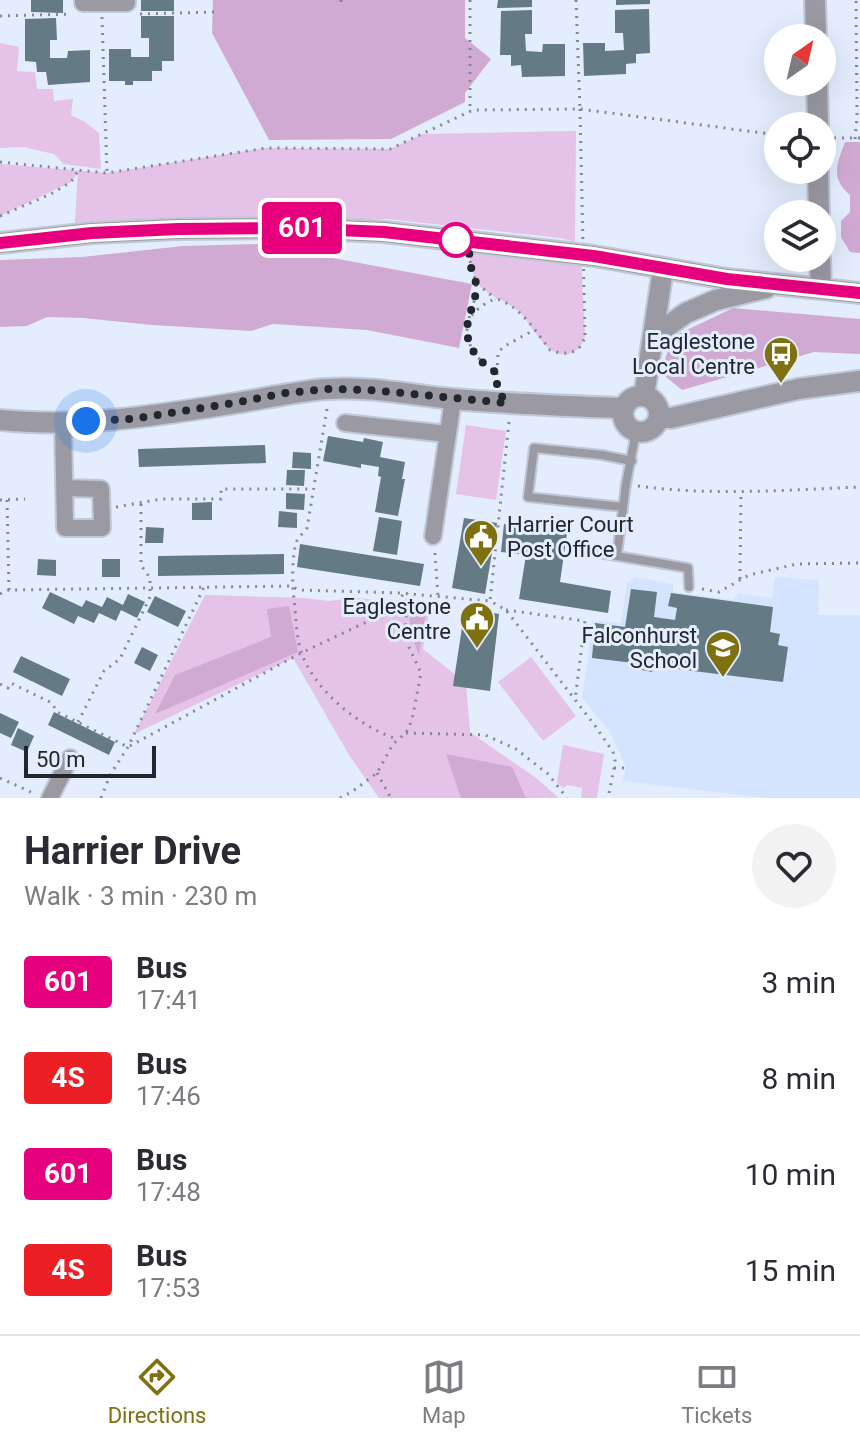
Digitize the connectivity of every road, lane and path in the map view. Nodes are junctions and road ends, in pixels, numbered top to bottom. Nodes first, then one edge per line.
1 (83, 0) edge
2 (127, 0) edge
3 (341, 0) edge
4 (470, 0) edge
5 (576, 0) edge
6 (815, 0) edge
7 (856, 0) edge
8 (101, 3) junction
9 (341, 8) dead end
10 (816, 24) edge
11 (580, 109) junction
12 (470, 110) junction
13 (764, 133) edge
14 (836, 134) edge
15 (857, 138) edge
16 (0, 162) edge
17 (78, 171) junction
18 (107, 173) junction
19 (0, 216) edge
20 (469, 241) junction
21 (0, 243) edge
22 (663, 269) junction
23 (820, 272) edge
24 (476, 283) junction
25 (779, 285) junction
26 (821, 289) junction
27 (860, 293) edge
28 (496, 299) junction
29 (468, 321) junction
30 (534, 330) junction
31 (654, 336) junction
32 (497, 373) junction
33 (860, 381) edge
34 (329, 389) junction
35 (644, 396) junction
36 (453, 399) junction
37 (507, 403) junction
38 (623, 408) junction
39 (659, 417) junction
40 (0, 420) edge
41 (63, 422) junction
42 (345, 423) dead end
43 (636, 432) junction
44 (448, 434) junction
45 (632, 461) junction
46 (626, 484) junction
47 (860, 487) edge
48 (64, 488) junction
49 (315, 489) junction
50 (741, 491) junction
51 (25, 499) dead end
52 (0, 500) edge
53 (7, 500) junction
54 (141, 503) junction
55 (623, 507) junction
56 (101, 512) junction
57 (433, 536) joint
58 (581, 550) dead end
59 (617, 555) junction
60 (860, 563) edge
61 (740, 581) junction
62 (292, 586) junction
63 (204, 587) junction
64 (689, 587) joint
65 (150, 588) junction
66 (9, 590) junction
67 (406, 593) junction
68 (0, 594) edge
69 (438, 597) junction
70 (490, 601) junction
71 (506, 610) junction
72 (301, 653) junction
73 (0, 684) edge
74 (575, 700) junction
75 (78, 722) junction
76 (406, 733) junction
77 (397, 739) junction
78 (128, 747) junction
79 (70, 758) dead end
80 (614, 768) junction
81 (626, 768) dead end
82 (377, 773) junction
83 (0, 778) edge
84 (33, 793) dead end
85 (609, 795) edge
86 (50, 798) edge
87 (101, 798) edge
88 (340, 798) edge
89 (391, 798) edge
90 (567, 798) edge
91 (614, 798) edge

1 - 8 street
2 - 8 street
3 - 9 path
4 - 12 path
5 - 11 path
6 - 10 street
7 - 15 path
8 - 18 path
11 - 12 path
11 - 13 path
11 - 30 path, bridge
12 - 18 path
14 - 15 path
16 - 17 path
17 - 18 path
17 - 19 path
20 - 21 street
20 - 22 street
20 - 24 path
22 - 25 street
22 - 31 street
23 - 26 street
24 - 28 path
24 - 29 path
25 - 26 street
25 - 31 street
26 - 27 street
28 - 29 path
28 - 30 path
29 - 32 path
30 - 32 path
31 - 35 street
32 - 37 path
33 - 39 street
34 - 36 street
34 - 41 street
34 - 49 path
35 - 38 street
35 - 39 street
36 - 37 street
36 - 44 street
37 - 38 street
37 - 70 path
38 - 43 street
39 - 43 street
40 - 41 street
41 - 48 street
42 - 44 street
43 - 45 lane
44 - 57 street
45 - 46 lane
45 - 55 lane
46 - 50 path
46 - 55 lane
47 - 50 path
48 - 56 street
48 - 56 street
49 - 54 path
49 - 62 path
50 - 61 path
51 - 53 path
52 - 53 path
53 - 66 path
54 - 56 path
54 - 65 path
55 - 59 lane
57 - 69 path
58 - 59 lane
59 - 64 lane
60 - 61 path
61 - 64 path
62 - 63 path
62 - 67 path
62 - 72 path
63 - 65 path
63 - 78 path
65 - 66 path
65 - 75 path
66 - 68 path
67 - 69 path
67 - 72 path
67 - 76 path
69 - 70 path
70 - 71 path
71 - 74 path
71 - 74 path
72 - 77 path
72 - 78 path
73 - 75 path
74 - 80 path
75 - 78 path
76 - 77 path
76 - 90 path
77 - 82 path
78 - 87 path
79 - 86 street
80 - 81 path
80 - 85 path
82 - 88 path
82 - 89 path
83 - 84 path
85 - 91 path

